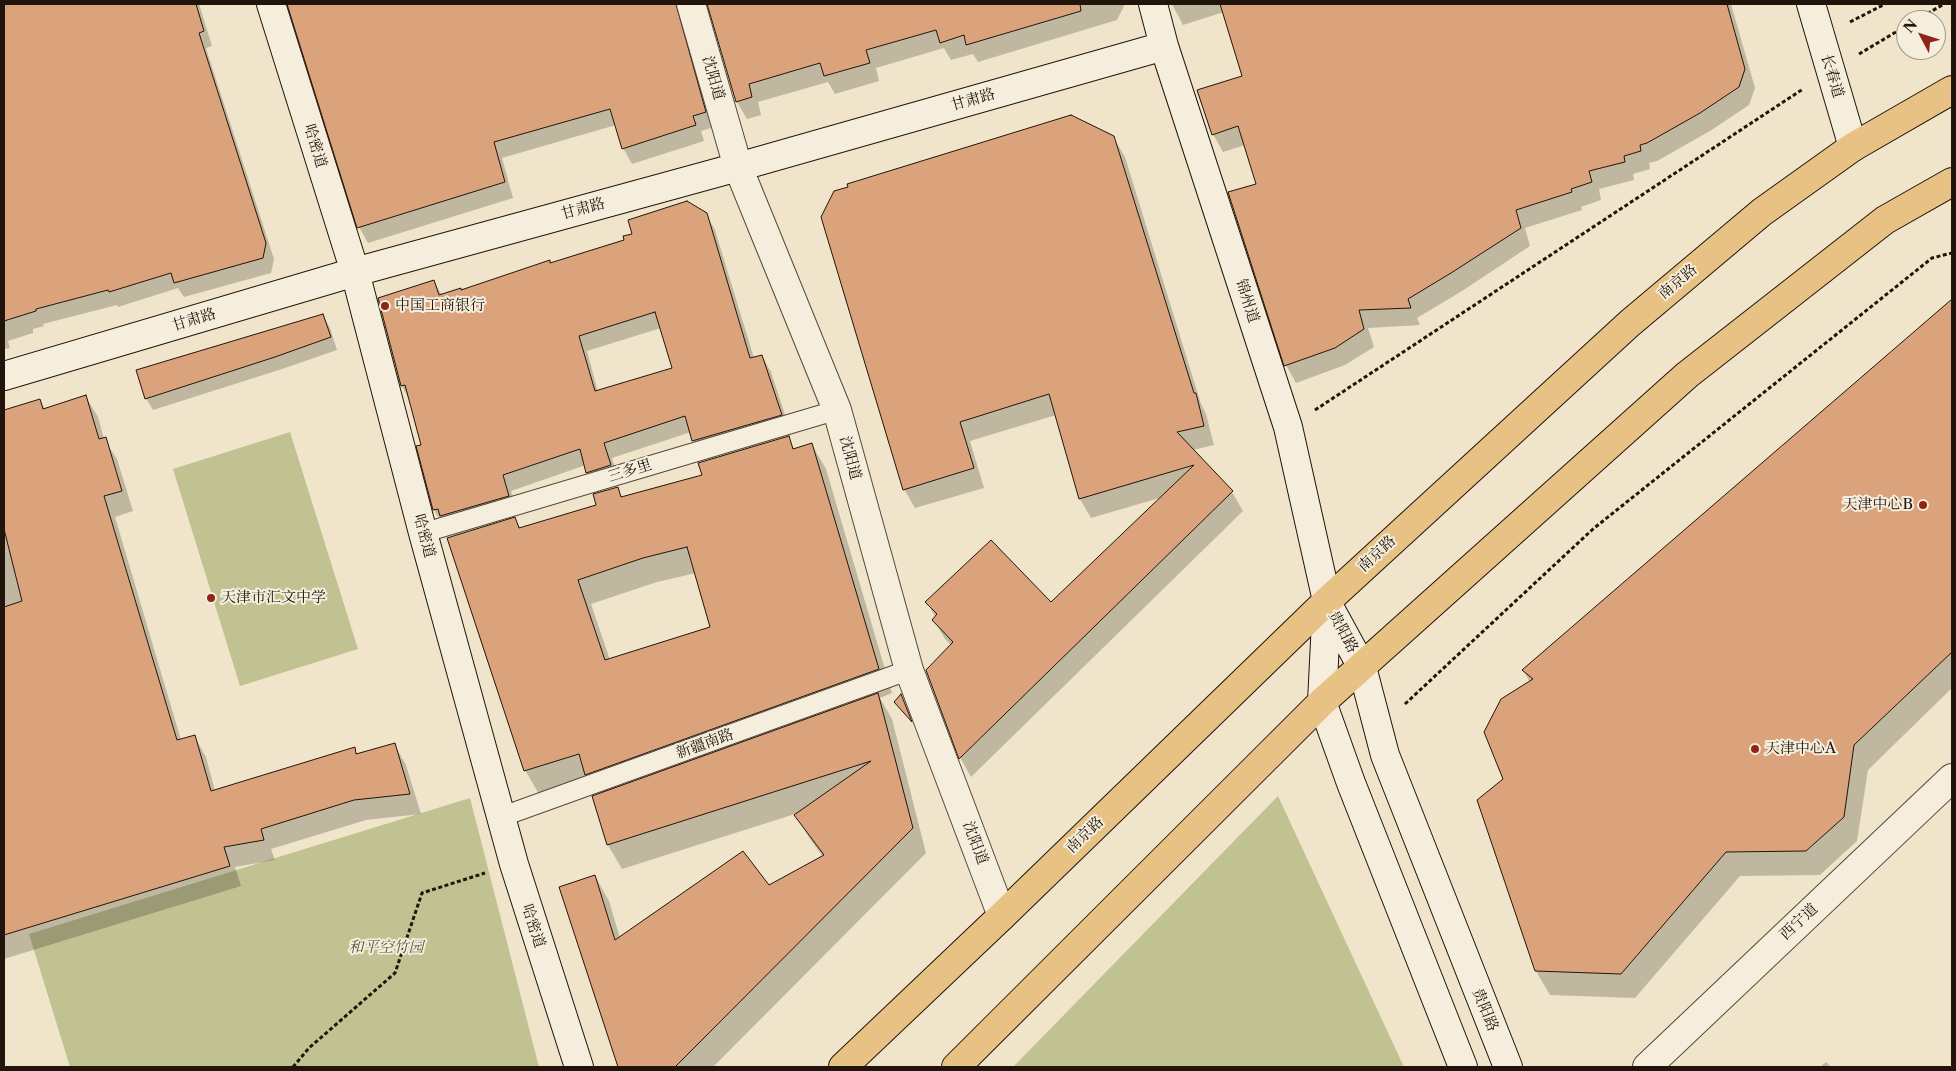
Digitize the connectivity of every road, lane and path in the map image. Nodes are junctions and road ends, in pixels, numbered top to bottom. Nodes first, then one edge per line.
1 (271, 4) edge
2 (691, 4) edge
3 (1153, 4) edge
4 (1810, 4) edge
5 (1885, 4) edge
6 (1896, 32) edge
7 (1821, 38) junction
8 (1164, 46) junction
9 (1830, 71) junction
10 (1952, 90) edge
11 (1853, 147) junction
12 (738, 167) junction
13 (1952, 182) edge
14 (1952, 253) edge
15 (355, 272) junction
16 (4, 376) edge
17 (837, 410) junction
18 (1288, 427) junction
19 (423, 533) junction
20 (1327, 601) junction
21 (1362, 666) junction
22 (909, 670) junction
23 (1322, 702) junction
24 (1378, 730) junction
25 (1952, 778) edge
26 (501, 817) junction
27 (514, 864) junction
28 (1002, 916) junction
29 (293, 1067) edge
30 (579, 1067) edge
31 (843, 1067) edge
32 (956, 1067) edge
33 (1463, 1067) edge
34 (1508, 1067) edge
35 (1647, 1067) edge

1 - 15 street, 哈密道
2 - 12 street, 沈阳道
3 - 8 street, 锦州道
4 - 7 street, 长春道
5 - 7 path
6 - 9 path
7 - 9 street, 长春道
8 - 12 street, 甘肃路
8 - 18 street, 锦州道
9 - 11 street, 长春道
9 - 18 path
10 - 11 main road, 南京路
11 - 20 main road, 南京路
12 - 15 street, 甘肃路
12 - 17 street, 沈阳道
13 - 21 main road
14 - 24 path
15 - 16 street, 甘肃路
15 - 19 street, 哈密道
17 - 19 lane, 三多里
17 - 22 street, 沈阳道
18 - 20 street, 锦州道
19 - 26 street, 哈密道
20 - 21 street, 贵阳路
20 - 23 street, 贵阳路
20 - 28 main road, 南京路
21 - 23 main road
21 - 24 street, 贵阳路
22 - 26 lane, 新疆南路
22 - 28 street, 沈阳道
23 - 32 main road
23 - 33 street, 贵阳路
24 - 34 street, 贵阳路
25 - 35 street, 西宁道
26 - 27 street, 哈密道
27 - 29 path
27 - 30 street, 哈密道
28 - 31 main road, 南京路

